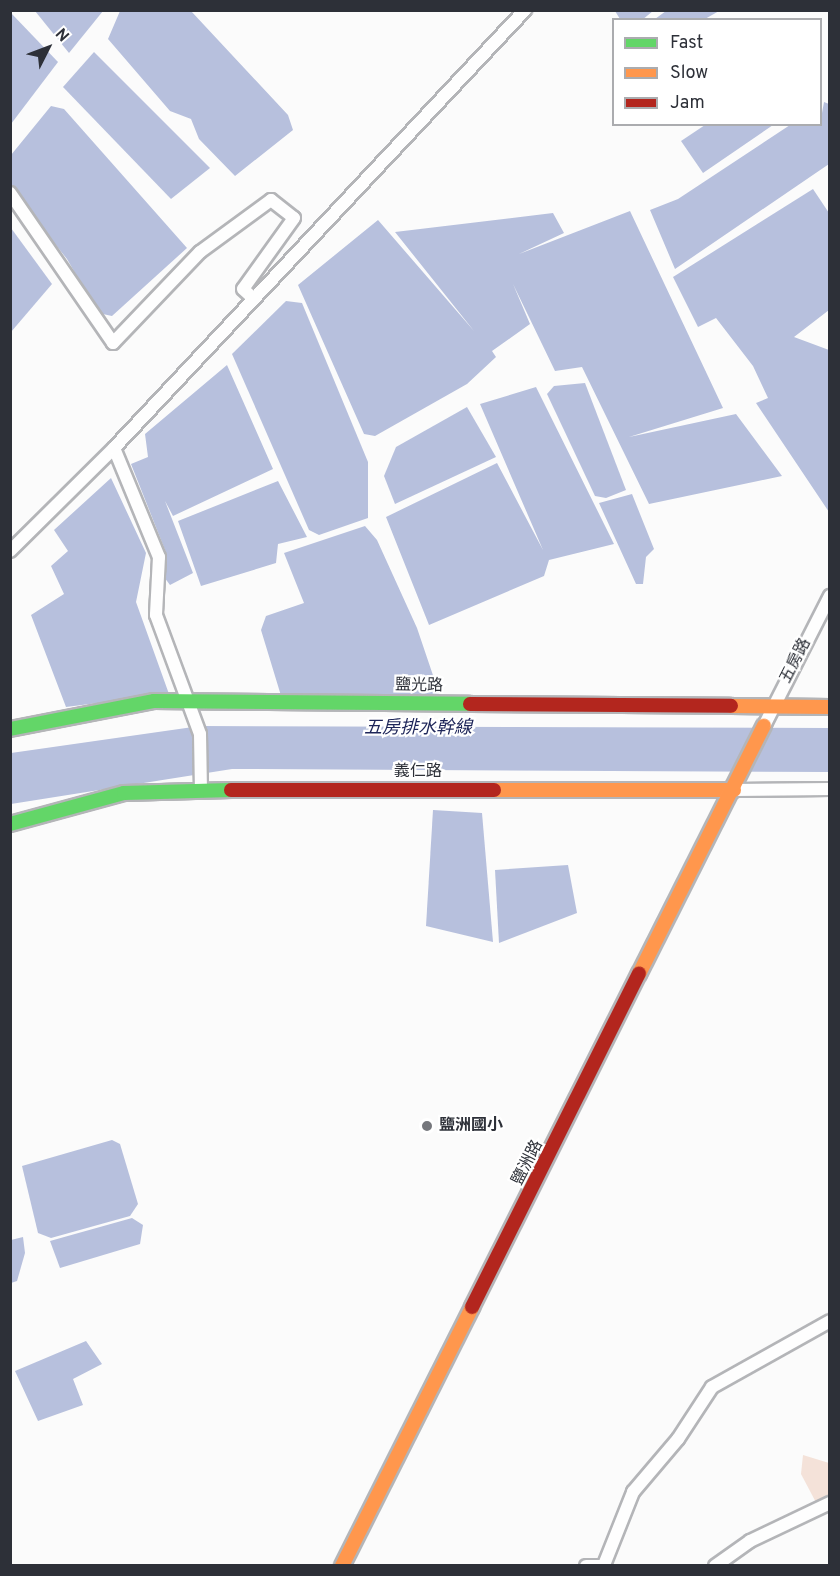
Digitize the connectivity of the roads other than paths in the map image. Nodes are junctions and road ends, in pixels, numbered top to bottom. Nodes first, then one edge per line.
1 (525, 10) edge
2 (10, 194) edge
3 (253, 298) junction
4 (114, 448) junction
5 (10, 551) edge
6 (830, 596) edge
7 (190, 702) junction
8 (830, 707) edge
9 (772, 708) junction
10 (764, 726) joint
11 (10, 729) edge
12 (201, 784) junction
13 (830, 789) edge
14 (735, 790) junction
15 (10, 824) edge
16 (830, 1321) edge
17 (830, 1503) edge
18 (604, 1565) edge
19 (342, 1566) edge
20 (586, 1566) edge
21 (715, 1566) edge

1 - 3 street
2 - 3 street
3 - 4 street
4 - 5 street
4 - 7 street
6 - 9 street, 五房路
7 - 9 street, 鹽光路
7 - 11 street, 鹽光路
7 - 12 street
8 - 9 street, 鹽光路
9 - 10 street, 五房路
10 - 14 street, 鹽洲路
12 - 14 street, 義仁路
12 - 15 street, 義仁路
13 - 14 street, 義仁路
14 - 19 street, 鹽洲路
16 - 18 street
17 - 21 street
18 - 20 street

